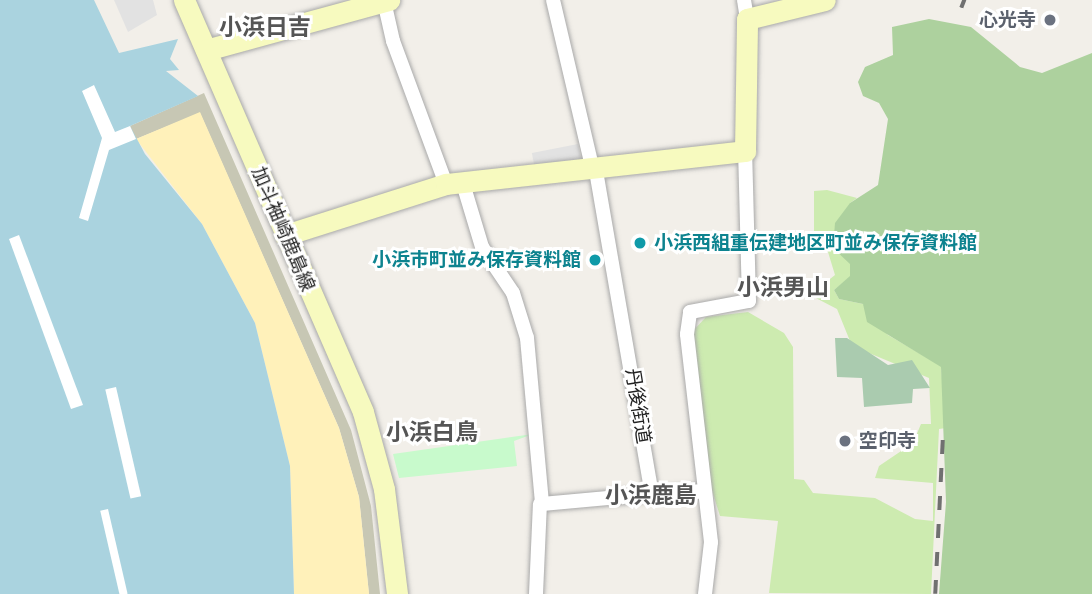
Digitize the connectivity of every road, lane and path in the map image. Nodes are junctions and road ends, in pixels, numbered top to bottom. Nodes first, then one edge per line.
1 (184, 0) edge
2 (553, 0) edge
3 (825, 0) edge
4 (380, 1) edge
5 (745, 9) edge
6 (206, 50) junction
7 (745, 151) junction
8 (593, 166) junction
9 (455, 186) junction
10 (285, 235) junction
11 (702, 491) junction
12 (652, 494) junction
13 (540, 504) dead end
14 (397, 594) edge
15 (536, 594) edge
16 (705, 594) edge

1 - 6 main road, 加斗袖崎鹿島線
2 - 8 street, 丹後街道
3 - 5 main road
4 - 6 main road
4 - 9 street
5 - 7 main road
6 - 10 main road, 加斗袖崎鹿島線
7 - 8 main road
7 - 11 street
8 - 9 main road
8 - 12 street, 丹後街道
9 - 10 main road
9 - 12 street
10 - 14 main road, 加斗袖崎鹿島線
11 - 12 street
11 - 16 street
13 - 15 street

